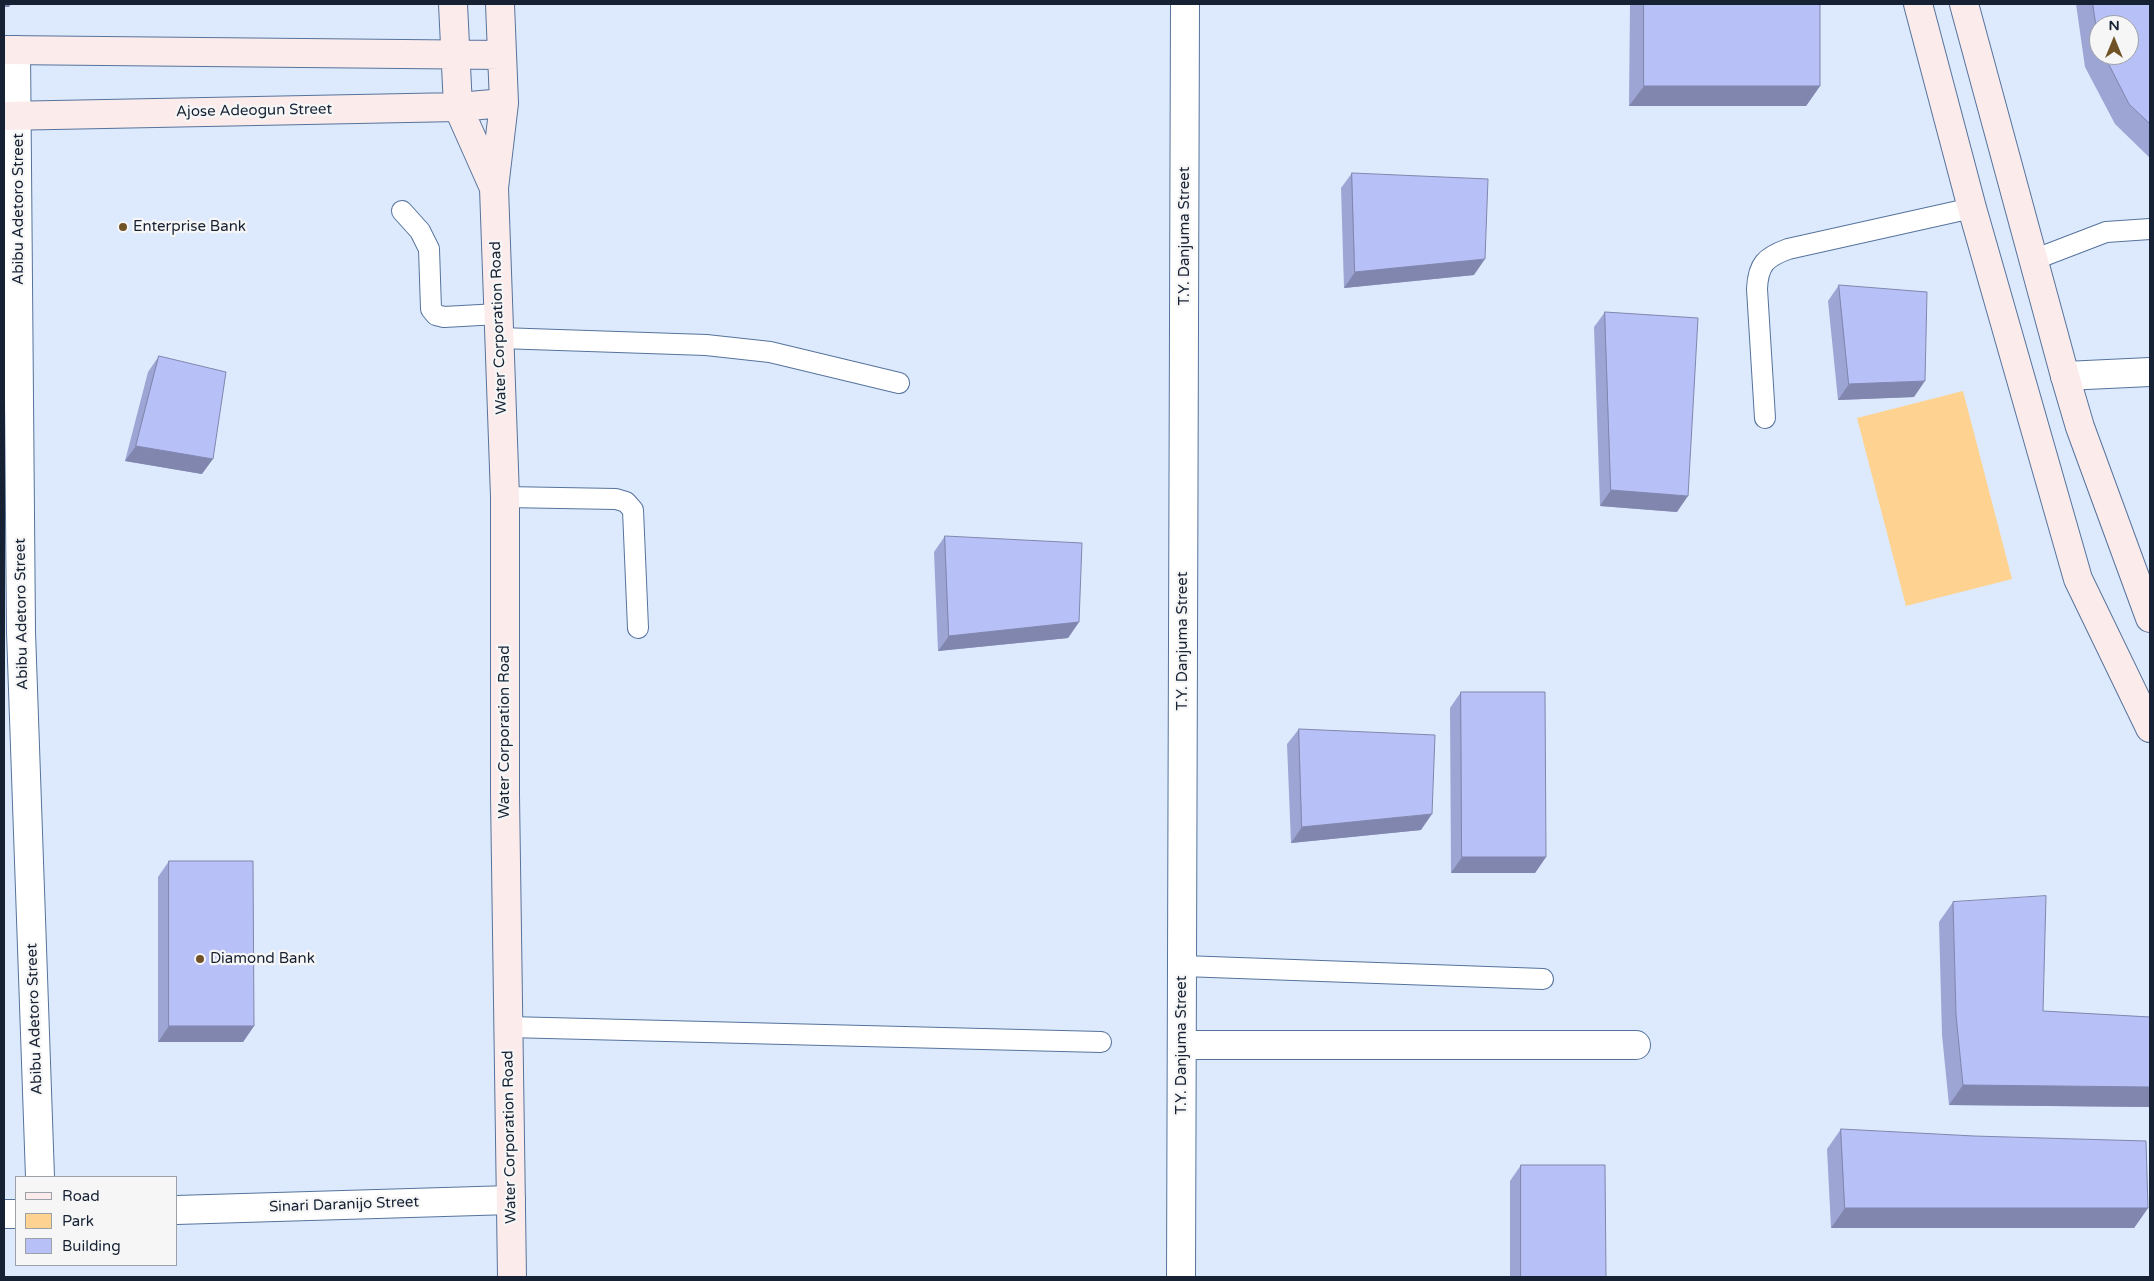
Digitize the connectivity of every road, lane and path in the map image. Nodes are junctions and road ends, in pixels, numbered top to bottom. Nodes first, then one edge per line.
1 (453, 4) edge
2 (500, 4) edge
3 (1185, 4) edge
4 (1918, 4) edge
5 (1964, 4) edge
6 (10, 50) edge
7 (455, 55) junction
8 (502, 55) junction
9 (504, 103) junction
10 (458, 107) junction
11 (11, 116) edge
12 (494, 188) junction
13 (1972, 208) junction
14 (402, 211) dead end
15 (2150, 229) edge
16 (2033, 260) junction
17 (499, 326) junction
18 (2150, 372) edge
19 (2065, 376) junction
20 (899, 383) dead end
21 (1765, 418) dead end
22 (505, 497) junction
23 (2150, 618) edge
24 (638, 628) dead end
25 (12, 632) edge
26 (2150, 728) edge
27 (1182, 966) junction
28 (1543, 979) dead end
29 (508, 1027) junction
30 (1101, 1042) dead end
31 (1182, 1045) junction
32 (1636, 1045) dead end
33 (40, 1176) edge
34 (511, 1200) junction
35 (178, 1210) edge
36 (512, 1277) edge
37 (1181, 1277) edge

1 - 7 street
2 - 8 street
3 - 27 street, T.Y. Danjuma Street
4 - 13 street
5 - 16 street
6 - 7 street
6 - 11 street, Abibu Adetoro Street
7 - 8 street
7 - 10 street
8 - 9 street
9 - 10 street, Ajose Adeogun Street
9 - 12 street
10 - 11 street, Ajose Adeogun Street
10 - 12 street
11 - 25 street, Abibu Adetoro Street
12 - 17 street, Water Corporation Road
13 - 21 lane
13 - 26 street
14 - 17 lane
15 - 16 lane
16 - 19 street
17 - 20 lane
17 - 22 street, Water Corporation Road
18 - 19 street
19 - 23 street
22 - 24 lane
22 - 29 street, Water Corporation Road
25 - 33 street, Abibu Adetoro Street
27 - 28 lane
27 - 31 street, T.Y. Danjuma Street
29 - 30 lane
29 - 34 street, Water Corporation Road
31 - 32 street
31 - 37 street, T.Y. Danjuma Street
34 - 35 street, Sinari Daranijo Street
34 - 36 street, Water Corporation Road

